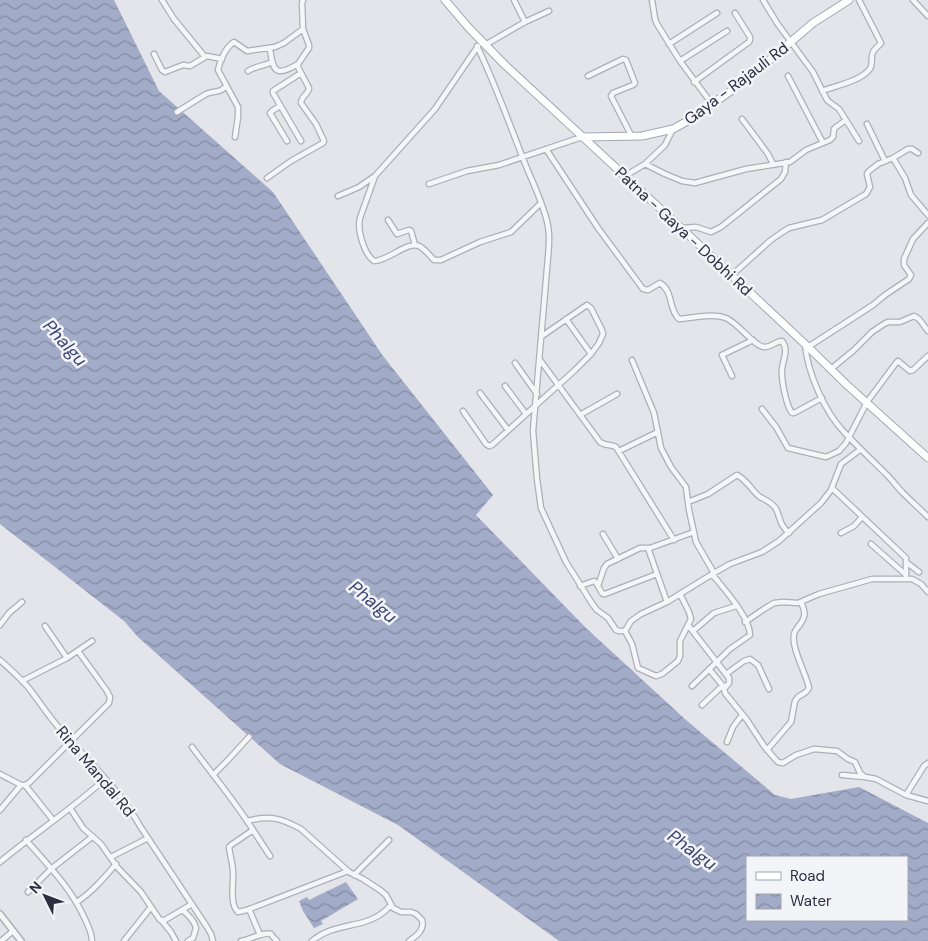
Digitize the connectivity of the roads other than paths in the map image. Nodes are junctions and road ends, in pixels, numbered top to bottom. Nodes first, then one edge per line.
1 (162, 0) edge
2 (303, 0) edge
3 (445, 0) edge
4 (514, 0) edge
5 (652, 0) edge
6 (764, 0) edge
7 (848, 0) edge
8 (859, 0) edge
9 (913, 0) edge
10 (549, 11) dead end
11 (717, 13) dead end
12 (736, 13) dead end
13 (928, 16) edge
14 (525, 22) junction
15 (303, 29) junction
16 (727, 31) dead end
17 (791, 42) junction
18 (481, 44) junction
19 (669, 44) junction
20 (270, 49) junction
21 (154, 54) dead end
22 (205, 57) junction
23 (222, 59) junction
24 (680, 61) junction
25 (272, 62) junction
26 (298, 64) junction
27 (248, 71) dead end
28 (301, 73) junction
29 (588, 76) dead end
30 (788, 76) dead end
31 (694, 82) junction
32 (226, 86) junction
33 (822, 91) junction
34 (712, 104) junction
35 (280, 106) junction
36 (177, 112) dead end
37 (742, 119) dead end
38 (846, 120) junction
39 (867, 124) dead end
40 (673, 129) junction
41 (582, 137) junction
42 (632, 137) junction
43 (235, 138) dead end
44 (288, 141) dead end
45 (301, 141) dead end
46 (859, 141) dead end
47 (823, 143) junction
48 (546, 149) junction
49 (918, 153) dead end
50 (523, 157) junction
51 (894, 158) junction
52 (885, 161) junction
53 (786, 162) junction
54 (645, 164) junction
55 (774, 164) junction
56 (375, 176) junction
57 (625, 176) junction
58 (267, 178) dead end
59 (430, 184) dead end
60 (338, 196) dead end
61 (540, 203) junction
62 (928, 215) edge
63 (388, 220) dead end
64 (928, 223) edge
65 (681, 228) junction
66 (415, 245) junction
67 (732, 275) junction
68 (566, 319) junction
69 (928, 332) edge
70 (542, 336) junction
71 (753, 340) junction
72 (807, 345) junction
73 (590, 354) junction
74 (928, 356) edge
75 (540, 359) junction
76 (632, 360) dead end
77 (515, 363) dead end
78 (831, 369) junction
79 (732, 376) dead end
80 (559, 385) junction
81 (505, 386) dead end
82 (480, 393) dead end
83 (537, 394) junction
84 (617, 394) dead end
85 (822, 398) junction
86 (867, 402) junction
87 (535, 406) junction
88 (762, 409) dead end
89 (463, 411) dead end
90 (526, 414) junction
91 (580, 415) junction
92 (508, 430) junction
93 (658, 432) junction
94 (849, 437) junction
95 (861, 450) junction
96 (619, 451) junction
97 (927, 456) edge
98 (832, 488) junction
99 (688, 502) junction
100 (862, 517) junction
101 (928, 517) edge
102 (694, 532) junction
103 (841, 532) dead end
104 (789, 533) junction
105 (603, 534) dead end
106 (674, 540) junction
107 (871, 544) dead end
108 (648, 548) junction
109 (618, 559) junction
110 (906, 562) junction
111 (919, 572) dead end
112 (657, 574) junction
113 (713, 574) junction
114 (905, 576) junction
115 (580, 586) junction
116 (598, 586) junction
117 (928, 592) edge
118 (680, 594) junction
119 (22, 602) dead end
120 (667, 602) junction
121 (801, 602) junction
122 (736, 606) junction
123 (745, 622) junction
124 (688, 625) junction
125 (0, 626) edge
126 (45, 626) dead end
127 (625, 631) junction
128 (693, 631) junction
129 (92, 641) dead end
130 (78, 651) junction
131 (67, 658) junction
132 (0, 660) edge
133 (716, 662) junction
134 (709, 669) junction
135 (726, 674) junction
136 (22, 681) junction
137 (692, 686) dead end
138 (724, 686) junction
139 (769, 689) dead end
140 (702, 705) dead end
141 (742, 714) junction
142 (249, 737) dead end
143 (72, 741) junction
144 (727, 742) dead end
145 (192, 746) dead end
146 (767, 750) junction
147 (928, 763) edge
148 (0, 774) edge
149 (213, 775) junction
150 (842, 775) dead end
151 (865, 777) junction
152 (105, 779) junction
153 (23, 785) junction
154 (906, 795) junction
155 (928, 802) edge
156 (70, 808) junction
157 (0, 810) edge
158 (53, 820) junction
159 (248, 821) junction
160 (253, 830) junction
161 (92, 837) junction
162 (148, 838) junction
163 (26, 840) junction
164 (389, 840) dead end
165 (270, 856) dead end
166 (111, 857) junction
167 (0, 862) edge
168 (116, 864) junction
169 (51, 869) junction
170 (348, 871) junction
171 (354, 875) junction
172 (28, 892) dead end
173 (77, 902) junction
174 (192, 904) junction
175 (391, 905) junction
176 (151, 907) junction
177 (183, 910) junction
178 (249, 910) junction
179 (0, 914) edge
180 (162, 921) junction
181 (13, 931) junction
182 (260, 935) junction
183 (1, 941) edge
184 (21, 941) edge
185 (92, 941) edge
186 (124, 941) edge
187 (176, 941) edge
188 (188, 941) edge
189 (213, 941) edge
190 (241, 941) edge
191 (277, 941) edge
192 (312, 941) edge
193 (409, 941) edge

1 - 22 street
2 - 15 street
3 - 18 main road, Patna - Gaya - Dobhi Rd
4 - 14 street
5 - 19 street
6 - 17 street
7 - 17 main road, Gaya - Rajauli Rd
8 - 33 street
9 - 13 street
10 - 14 street
11 - 19 street
12 - 31 street
14 - 18 street
15 - 20 street
15 - 26 street
16 - 24 street
17 - 33 street
17 - 34 main road, Gaya - Rajauli Rd
18 - 41 main road, Patna - Gaya - Dobhi Rd
18 - 50 street
18 - 56 street
19 - 24 street
20 - 23 street
20 - 25 street
21 - 22 street
22 - 23 street
23 - 32 street
24 - 31 street
25 - 26 street
25 - 27 street
26 - 28 street
28 - 35 street
28 - 58 street
29 - 42 street
30 - 47 street
31 - 34 street
32 - 36 street
32 - 43 street
33 - 38 street
34 - 40 main road, Gaya - Rajauli Rd
35 - 44 street
35 - 45 street
37 - 55 street
38 - 46 street
38 - 47 street
39 - 52 street
40 - 42 main road, Gaya - Rajauli Rd
40 - 54 street
41 - 42 main road, Gaya - Rajauli Rd
41 - 48 street
41 - 57 main road, Patna - Gaya - Dobhi Rd
47 - 53 street
48 - 50 street
48 - 71 street
49 - 51 street
50 - 59 street
50 - 61 street
51 - 52 street
51 - 62 street
52 - 67 street
53 - 55 street
53 - 65 street
54 - 55 street
54 - 57 street
56 - 60 street
56 - 66 street
57 - 65 main road, Patna - Gaya - Dobhi Rd
61 - 66 street
61 - 70 street
63 - 66 street
64 - 72 street
65 - 67 main road, Patna - Gaya - Dobhi Rd
67 - 72 main road, Patna - Gaya - Dobhi Rd
68 - 70 street
68 - 73 street
68 - 73 street
69 - 78 street
70 - 75 street
71 - 79 street
71 - 85 street
72 - 78 main road, Patna - Gaya - Dobhi Rd
72 - 85 street
73 - 80 street
74 - 86 street
75 - 80 street
75 - 83 street
76 - 93 street
77 - 83 street
78 - 86 main road, Patna - Gaya - Dobhi Rd
80 - 87 street
80 - 91 street
81 - 90 street
82 - 92 street
83 - 87 street
84 - 91 street
85 - 94 street
86 - 94 street
86 - 97 main road, Patna - Gaya - Dobhi Rd
87 - 90 street
87 - 115 street
88 - 94 street
89 - 92 street
90 - 92 street
91 - 96 street
93 - 96 street
93 - 99 street
94 - 95 street
95 - 98 street
95 - 101 street
96 - 106 street
98 - 100 street
98 - 104 street
99 - 102 street
99 - 104 street
100 - 103 street
100 - 110 street
102 - 106 street
102 - 113 street
104 - 113 street
105 - 109 street
106 - 108 street
107 - 114 street
108 - 109 street
108 - 112 street
109 - 116 street
110 - 111 street
110 - 114 street
112 - 116 street
112 - 120 street
113 - 118 street
113 - 122 street
114 - 117 street
114 - 121 street
115 - 116 street
115 - 127 street
118 - 120 street
118 - 124 street
119 - 125 street
120 - 127 street
121 - 123 street
121 - 146 street
122 - 123 street
122 - 128 street
123 - 133 street
124 - 127 street
124 - 128 street
126 - 131 street
128 - 133 street
129 - 130 street
130 - 131 street
130 - 143 street
131 - 136 street
132 - 136 street, Rina Mandal Rd
133 - 134 street
133 - 135 street
134 - 137 street
134 - 138 street
135 - 138 street
135 - 139 street
136 - 143 street, Rina Mandal Rd
138 - 140 street
138 - 141 street
141 - 144 street
141 - 146 street
142 - 149 street
143 - 152 street, Rina Mandal Rd
143 - 153 street
145 - 149 street
146 - 151 street
147 - 154 street
148 - 153 street
149 - 159 street
150 - 151 street
151 - 154 street
152 - 156 street
152 - 162 street, Rina Mandal Rd
153 - 157 street
153 - 158 street
154 - 155 street
156 - 158 street
156 - 161 street
158 - 163 street
159 - 160 street
159 - 170 street
160 - 165 street
160 - 178 street
161 - 166 street
161 - 169 street
162 - 166 street
162 - 174 street, Rina Mandal Rd
163 - 167 street
163 - 169 street
164 - 171 street
166 - 168 street
168 - 173 street
168 - 176 street
169 - 172 street
169 - 173 street
170 - 171 street
170 - 178 street
171 - 175 street
173 - 185 street
174 - 177 street
174 - 189 street, Rina Mandal Rd
175 - 192 street
175 - 193 street
176 - 180 street
176 - 186 street
177 - 180 street
177 - 188 street
178 - 182 street
179 - 181 street
180 - 187 street
181 - 183 street
181 - 184 street
182 - 190 street
182 - 191 street

